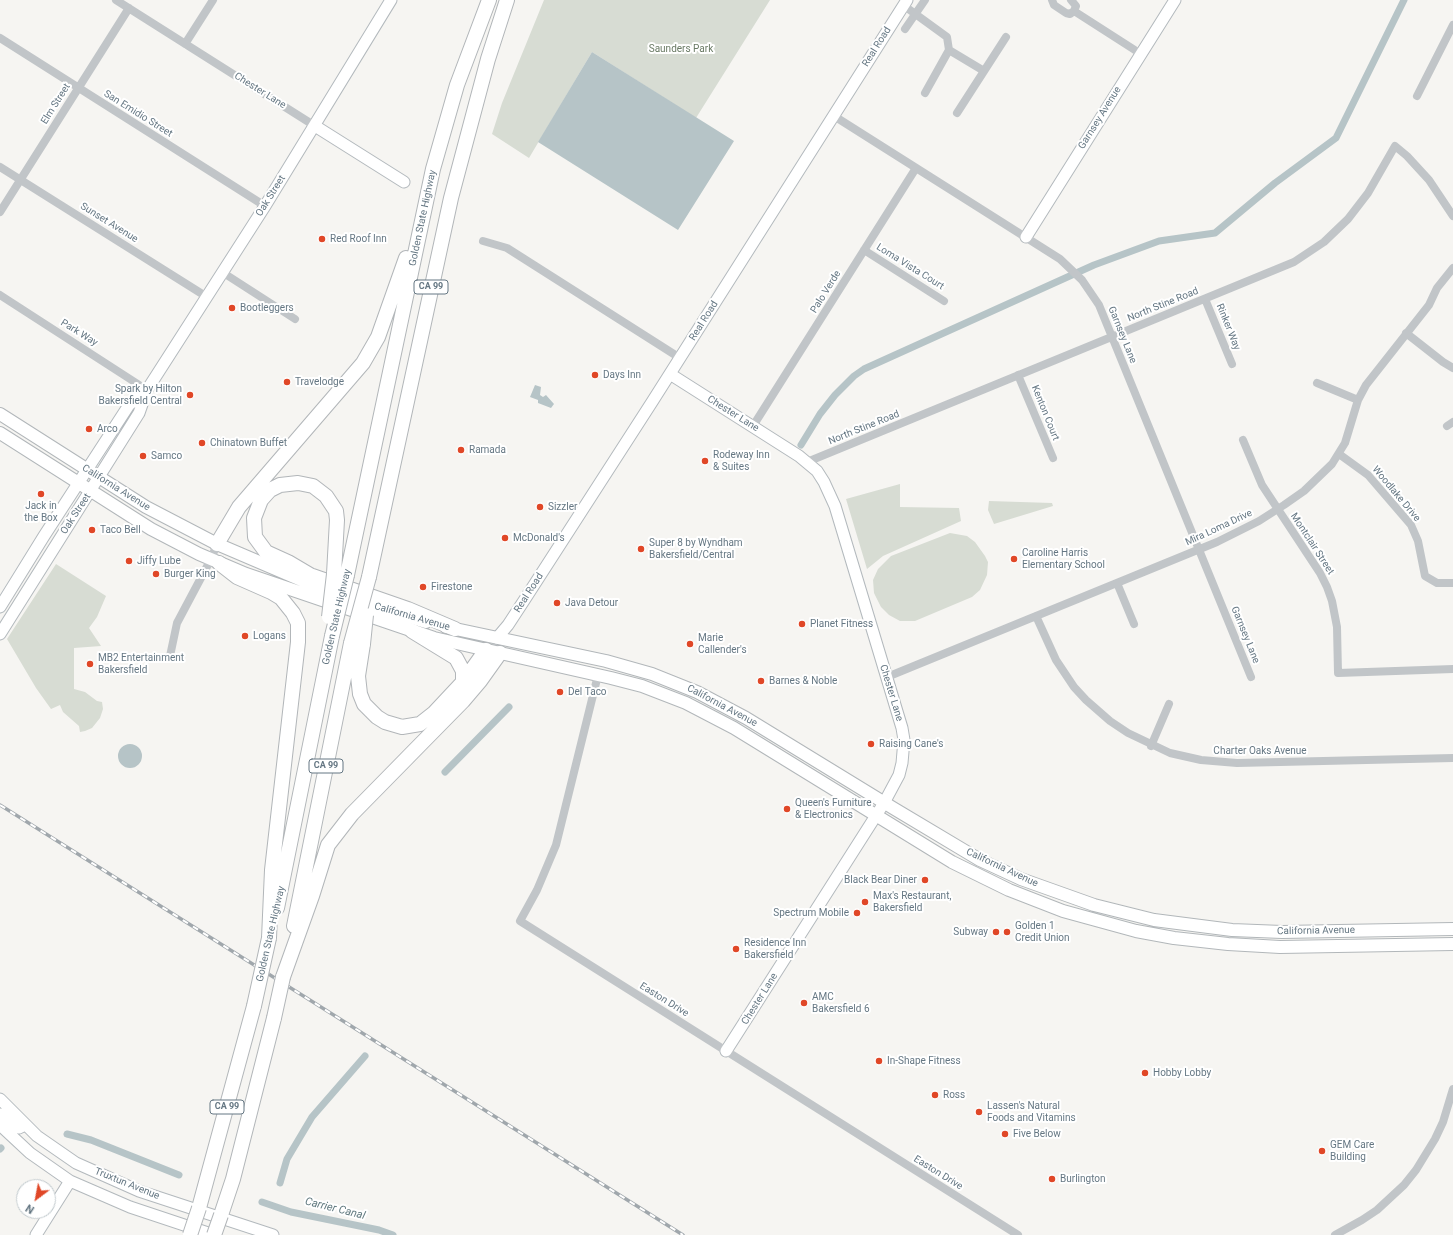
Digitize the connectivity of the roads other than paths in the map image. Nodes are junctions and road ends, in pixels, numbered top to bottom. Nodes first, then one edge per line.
1 (116, 0) edge
2 (213, 0) edge
3 (391, 0) edge
4 (489, 0) edge
5 (507, 0) edge
6 (925, 0) edge
7 (1052, 0) edge
8 (1070, 0) edge
9 (1175, 0) edge
10 (902, 2) edge
11 (129, 8) junction
12 (1074, 11) junction
13 (916, 16) junction
14 (1453, 25) edge
15 (905, 29) dead end
16 (1006, 37) dead end
17 (0, 38) edge
18 (185, 44) junction
19 (950, 50) junction
20 (1141, 54) junction
21 (984, 72) junction
22 (78, 88) junction
23 (925, 93) dead end
24 (1417, 96) dead end
25 (957, 113) dead end
26 (834, 116) junction
27 (315, 126) junction
28 (0, 167) edge
29 (916, 168) junction
30 (20, 180) junction
31 (404, 182) dead end
32 (426, 199) junction
33 (265, 206) junction
34 (0, 212) edge
35 (1453, 216) edge
36 (1026, 237) junction
37 (483, 241) dead end
38 (864, 250) junction
39 (1453, 268) edge
40 (222, 272) junction
41 (0, 295) edge
42 (206, 297) junction
43 (1205, 299) junction
44 (944, 301) dead end
45 (296, 319) dead end
46 (1406, 333) junction
47 (1112, 337) junction
48 (680, 358) junction
49 (1232, 364) dead end
50 (1453, 368) edge
51 (670, 374) junction
52 (1018, 375) junction
53 (1317, 383) dead end
54 (147, 390) junction
55 (1358, 400) junction
56 (0, 414) edge
57 (753, 426) junction
58 (0, 433) edge
59 (1243, 440) dead end
60 (1339, 454) junction
61 (1053, 458) dead end
62 (807, 462) junction
63 (87, 469) junction
64 (100, 477) junction
65 (78, 483) junction
66 (91, 491) junction
67 (1278, 510) junction
68 (217, 544) junction
69 (1199, 549) junction
70 (241, 555) junction
71 (215, 561) junction
72 (340, 574) junction
73 (310, 575) junction
74 (1117, 583) junction
75 (1453, 583) edge
76 (0, 607) edge
77 (1036, 616) junction
78 (1134, 624) dead end
79 (455, 629) junction
80 (412, 631) junction
81 (0, 634) edge
82 (497, 638) junction
83 (357, 644) junction
84 (493, 651) junction
85 (170, 656) dead end
86 (1453, 668) edge
87 (598, 675) junction
88 (887, 677) junction
89 (1251, 677) dead end
90 (668, 680) junction
91 (462, 682) junction
92 (658, 692) junction
93 (710, 698) junction
94 (1169, 704) dead end
95 (712, 715) junction
96 (768, 731) junction
97 (1151, 746) junction
98 (1453, 758) edge
99 (884, 803) junction
100 (876, 815) junction
101 (307, 892) junction
102 (1064, 896) junction
103 (1044, 904) junction
104 (1453, 929) edge
105 (270, 938) junction
106 (1453, 944) edge
107 (726, 1051) junction
108 (1453, 1089) edge
109 (0, 1099) edge
110 (0, 1114) edge
111 (0, 1125) edge
112 (25, 1125) junction
113 (70, 1181) junction
114 (36, 1235) edge
115 (190, 1235) edge
116 (214, 1235) edge
117 (272, 1235) edge
118 (1018, 1235) edge
119 (1335, 1235) edge

1 - 11 street, Chester Lane
2 - 18 street
3 - 27 street, Oak Street
4 - 32 highway, Golden State Highway / CA 99
5 - 83 highway, CA 99, bridge
6 - 13 street
7 - 12 street
8 - 12 street
9 - 20 street, Garnsey Avenue
10 - 13 street
10 - 26 street, Real Road
11 - 18 street, Chester Lane
11 - 22 street, Elm Street
12 - 20 street
13 - 15 street
13 - 19 street
14 - 24 street
16 - 21 street
17 - 22 street, San Emidio Street
18 - 27 street, Chester Lane
19 - 21 street
19 - 23 street
20 - 36 street, Garnsey Avenue
21 - 25 street
22 - 30 street, Elm Street
22 - 33 street, San Emidio Street
26 - 29 street, Garnsey Lane
26 - 48 street, Real Road
27 - 31 street, Chester Lane
27 - 33 street, Oak Street
28 - 30 street, Sunset Avenue
29 - 36 street, Garnsey Lane
29 - 38 street, Palo Verde
30 - 34 street, Elm Street
30 - 42 street, Sunset Avenue
32 - 68 highway
32 - 72 highway, Golden State Highway / CA 99
33 - 40 street, Oak Street
35 - 43 street, North Stine Road
36 - 47 street, Garnsey Lane
37 - 48 street
38 - 44 street, Loma Vista Court
38 - 57 street, Palo Verde
39 - 46 street, Mira Loma Drive
40 - 42 street, Oak Street
40 - 45 street
41 - 54 street, Park Way
42 - 54 street, Oak Street
43 - 47 street, North Stine Road
43 - 49 street, Rinker Way
46 - 50 street
46 - 55 street, Mira Loma Drive
47 - 52 street, North Stine Road
47 - 69 street, Garnsey Lane
48 - 51 street, Real Road
51 - 57 street, Chester Lane
51 - 82 street, Real Road
52 - 61 street, Kenton Court
52 - 62 street, North Stine Road
53 - 55 street
54 - 63 street, Oak Street
54 - 64 street, Oak Street
55 - 60 street, Mira Loma Drive
56 - 63 main road, California Avenue
57 - 62 street, Chester Lane
58 - 65 main road, California Avenue
59 - 67 street, Montclair Street
60 - 67 street, Mira Loma Drive
60 - 75 street, Woodlake Drive
62 - 88 street, Chester Lane
63 - 64 main road, California Avenue
63 - 65 street, Oak Street
64 - 66 street, Oak Street
64 - 68 main road, California Avenue
65 - 66 main road, California Avenue
65 - 76 street, Oak Street
66 - 71 main road, California Avenue
66 - 81 street, Oak Street
67 - 69 street, Mira Loma Drive
67 - 86 street, Montclair Street
68 - 70 main road, California Avenue
68 - 71 street
69 - 74 street, Mira Loma Drive
69 - 89 street, Garnsey Lane
70 - 73 main road
70 - 79 main road, California Avenue
71 - 80 main road, California Avenue
71 - 85 street
71 - 105 highway
72 - 73 highway
72 - 105 highway, Golden State Highway / CA 99, bridge
73 - 79 highway
74 - 77 street, Mira Loma Drive
74 - 78 street
77 - 88 street, Mira Loma Drive
77 - 97 street, Charter Oaks Avenue
79 - 82 main road, California Avenue
80 - 84 main road, California Avenue
80 - 91 highway
82 - 84 main road
82 - 90 main road, California Avenue
83 - 91 highway
83 - 101 highway, Golden State Highway / CA 99
84 - 87 main road, California Avenue
84 - 91 highway
84 - 101 highway
87 - 90 main road
87 - 92 main road, California Avenue
87 - 107 street, Easton Drive
88 - 99 street, Chester Lane
90 - 93 main road, California Avenue
92 - 93 main road
92 - 95 main road, California Avenue
93 - 96 main road, California Avenue
94 - 97 street
95 - 96 main road
95 - 100 main road, California Avenue
96 - 99 main road, California Avenue
97 - 98 street, Charter Oaks Avenue
99 - 100 street, Chester Lane
99 - 102 main road, California Avenue
100 - 103 main road, California Avenue
100 - 107 street, Chester Lane
101 - 116 highway, Golden State Highway / CA 99, bridge
102 - 103 main road
102 - 104 main road, California Avenue
103 - 106 main road, California Avenue
105 - 115 highway, Golden State Highway / CA 99, bridge
107 - 118 street, Easton Drive
108 - 119 street
109 - 112 street, Truxtun Avenue
110 - 112 street
111 - 113 street, Truxtun Avenue
112 - 117 street, Truxtun Avenue
113 - 114 street
113 - 116 street, Truxtun Avenue

